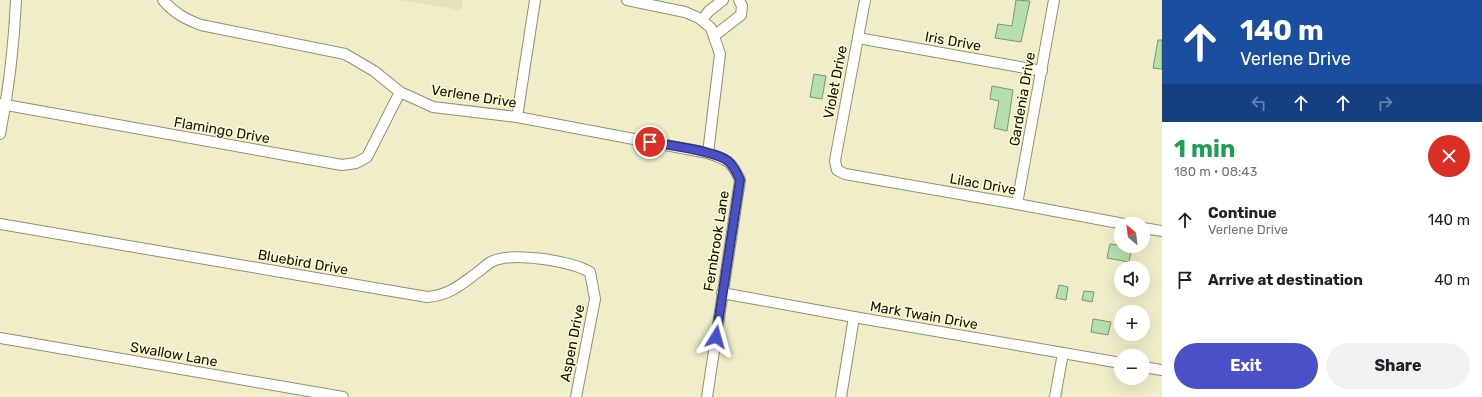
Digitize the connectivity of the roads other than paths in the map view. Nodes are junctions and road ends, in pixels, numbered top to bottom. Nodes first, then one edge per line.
1 (16, 0) edge
2 (163, 0) edge
3 (535, 0) edge
4 (626, 0) edge
5 (723, 0) edge
6 (739, 0) edge
7 (865, 0) edge
8 (1054, 0) edge
9 (702, 20) junction
10 (714, 36) junction
11 (858, 38) junction
12 (1042, 71) junction
13 (400, 92) junction
14 (3, 105) edge
15 (517, 117) junction
16 (0, 134) edge
17 (708, 153) junction
18 (837, 170) joint
19 (1017, 204) junction
20 (1114, 222) edge
21 (0, 224) edge
22 (1150, 229) edge
23 (1162, 231) edge
24 (590, 272) joint
25 (722, 293) junction
26 (854, 317) junction
27 (0, 338) edge
28 (1063, 353) junction
29 (1114, 362) edge
30 (1150, 368) edge
31 (1162, 370) edge
32 (343, 397) edge
33 (576, 397) edge
34 (707, 397) edge
35 (841, 397) edge
36 (1055, 397) edge

1 - 14 street
2 - 13 street, Verlene Drive
3 - 15 street
4 - 9 street
5 - 9 street
6 - 10 street
7 - 11 street, Violet Drive
8 - 12 street, Gardenia Drive
9 - 10 street
10 - 17 street
11 - 12 street, Iris Drive
11 - 18 street, Violet Drive
12 - 19 street, Gardenia Drive
13 - 14 street, Flamingo Drive
13 - 15 street, Verlene Drive
14 - 16 street
15 - 17 street, Verlene Drive
17 - 25 street, Fernbrook Lane
18 - 19 street, Lilac Drive
19 - 20 street, Lilac Drive
21 - 24 street, Bluebird Drive
22 - 23 street
24 - 33 street, Aspen Drive
25 - 26 street, Mark Twain Drive
25 - 34 street, Fernbrook Lane
26 - 28 street, Mark Twain Drive
26 - 35 street
27 - 32 street, Swallow Lane
28 - 29 street, Mark Twain Drive
28 - 36 street
30 - 31 street

